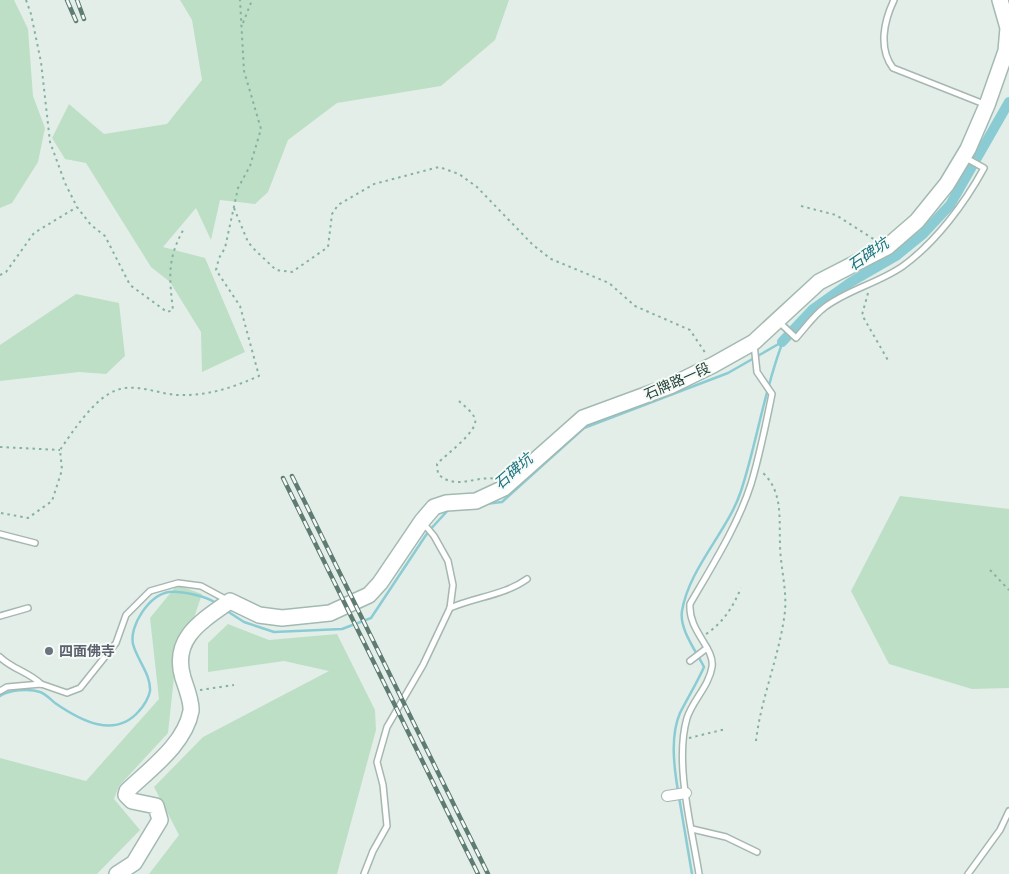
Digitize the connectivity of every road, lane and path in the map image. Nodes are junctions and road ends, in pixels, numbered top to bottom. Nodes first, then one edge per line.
1 (26, 0) edge
2 (240, 0) edge
3 (252, 0) edge
4 (894, 0) edge
5 (1000, 0) edge
6 (242, 26) junction
7 (987, 105) junction
8 (964, 156) junction
9 (801, 206) dead end
10 (77, 207) junction
11 (233, 207) junction
12 (186, 227) dead end
13 (887, 246) junction
14 (0, 275) edge
15 (871, 285) junction
16 (778, 321) junction
17 (754, 342) junction
18 (889, 362) dead end
19 (713, 365) junction
20 (459, 400) dead end
21 (0, 447) edge
22 (60, 450) junction
23 (756, 466) junction
24 (504, 488) junction
25 (1, 513) edge
26 (422, 522) junction
27 (0, 534) edge
28 (35, 543) dead end
29 (990, 570) dead end
30 (527, 579) dead end
31 (741, 588) dead end
32 (1009, 590) edge
33 (230, 601) junction
34 (28, 608) dead end
35 (450, 608) junction
36 (0, 616) edge
37 (700, 638) junction
38 (706, 648) junction
39 (0, 657) edge
40 (690, 661) dead end
41 (41, 684) junction
42 (234, 685) dead end
43 (0, 691) edge
44 (187, 692) junction
45 (726, 729) dead end
46 (684, 739) junction
47 (756, 741) dead end
48 (686, 792) junction
49 (667, 796) dead end
50 (1009, 811) edge
51 (692, 829) junction
52 (757, 852) dead end
53 (117, 874) edge
54 (364, 874) edge
55 (699, 874) edge
56 (968, 874) edge

1 - 10 path
2 - 6 path
3 - 6 path
4 - 7 lane
5 - 7 street, 石牌路一段
6 - 11 path
7 - 8 street, 石牌路一段
8 - 13 street, 石牌路一段
8 - 15 lane
9 - 13 path
10 - 12 path
10 - 14 path
11 - 19 path
11 - 22 path
13 - 16 street, 石牌路一段
15 - 16 lane
15 - 18 path
16 - 17 street, 石牌路一段
17 - 19 street, 石牌路一段
17 - 23 lane
19 - 24 street, 石牌路一段
20 - 24 path
21 - 22 path
22 - 25 path
23 - 37 lane
23 - 47 path
24 - 26 street, 石牌路一段
26 - 33 street, 石牌路一段
26 - 35 lane
27 - 28 lane
29 - 32 path
30 - 35 lane
31 - 37 path
33 - 41 lane
33 - 44 street
34 - 36 lane
35 - 54 lane
37 - 38 lane
38 - 40 lane
38 - 46 lane
39 - 41 lane
41 - 43 lane
42 - 44 path
44 - 53 street
45 - 46 path
46 - 48 lane
48 - 49 street
48 - 51 lane
50 - 56 lane
51 - 52 lane
51 - 55 lane

